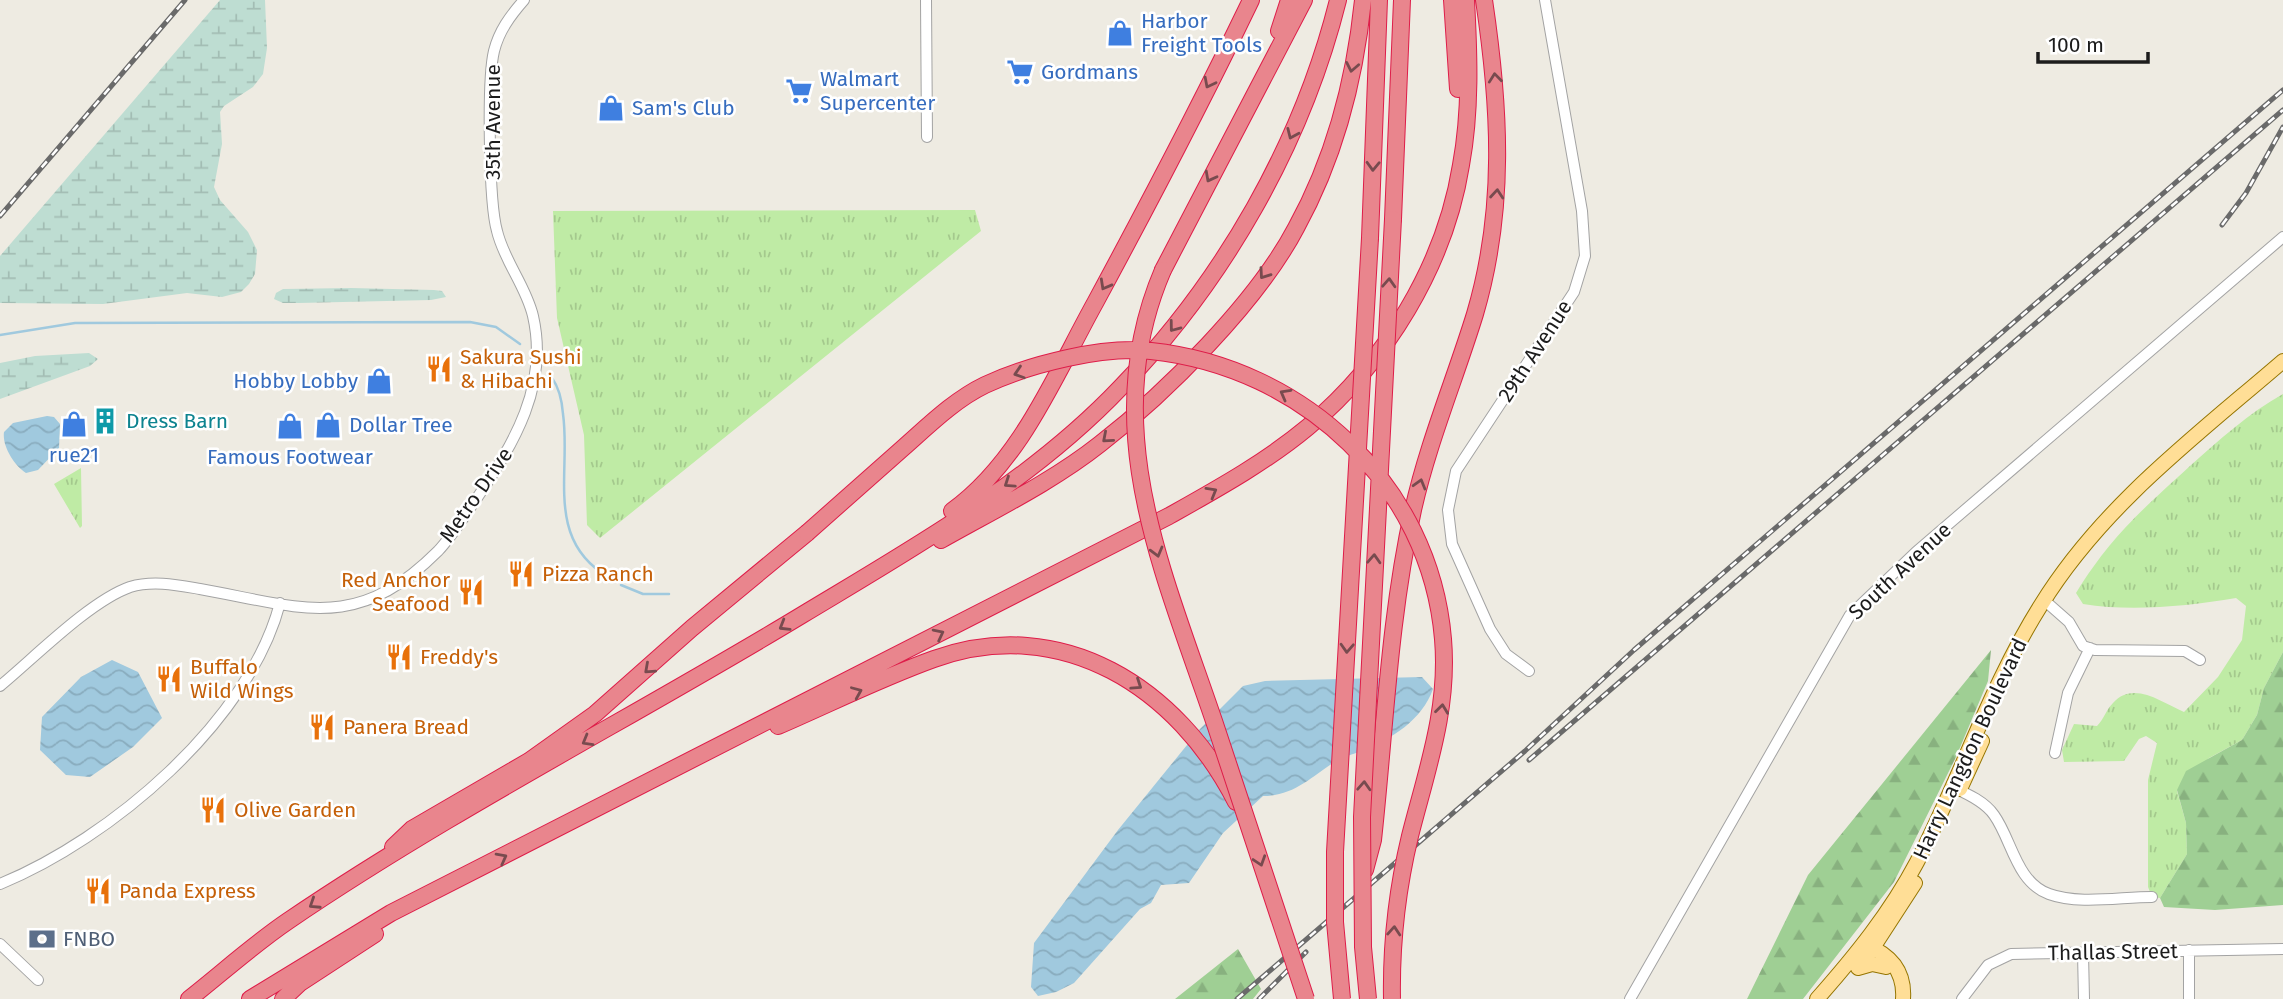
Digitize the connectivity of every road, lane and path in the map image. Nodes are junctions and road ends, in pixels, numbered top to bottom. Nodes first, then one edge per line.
1 (524, 0) edge
2 (926, 0) edge
3 (1251, 0) edge
4 (1289, 0) edge
5 (1304, 0) edge
6 (1338, 0) edge
7 (1363, 0) edge
8 (1379, 0) edge
9 (1402, 0) edge
10 (1452, 0) edge
11 (1466, 0) edge
12 (1484, 0) edge
13 (1545, 0) edge
14 (1262, 81) junction
15 (928, 137) dead end
16 (493, 211) joint
17 (2283, 237) edge
18 (1438, 248) junction
19 (2283, 362) edge
20 (2283, 374) edge
21 (887, 564) junction
22 (842, 591) junction
23 (280, 603) junction
24 (2048, 603) junction
25 (2090, 649) junction
26 (2200, 660) dead end
27 (1528, 671) dead end
28 (0, 687) edge
29 (725, 742) junction
30 (2055, 753) dead end
31 (1956, 788) junction
32 (1249, 828) junction
33 (371, 868) junction
34 (1362, 879) junction
35 (0, 884) edge
36 (441, 889) junction
37 (2152, 897) dead end
38 (1885, 933) junction
39 (0, 944) edge
40 (1869, 949) junction
41 (2283, 949) edge
42 (2189, 950) junction
43 (2083, 953) junction
44 (1887, 962) junction
45 (1857, 968) junction
46 (38, 979) dead end
47 (189, 999) edge
48 (250, 999) edge
49 (283, 999) edge
50 (1306, 999) edge
51 (1342, 999) edge
52 (1368, 999) edge
53 (1392, 999) edge
54 (1630, 999) edge
55 (1817, 999) edge
56 (1828, 999) edge
57 (1898, 999) edge
58 (1903, 999) edge
59 (1962, 999) edge
60 (2084, 999) edge
61 (2189, 999) edge

1 - 16 street, 35th Avenue
2 - 15 street
3 -> 21 highway
4 - 14 highway
5 - 14 highway
6 -> 21 highway
7 -> 22 highway
8 -> 51 highway, bridge
34 -> 9 highway, bridge
10 - 18 highway
11 - 18 highway
34 -> 12 highway, bridge
13 - 27 street, 29th Avenue
14 -> 32 highway, bridge
16 - 23 street, Metro Drive
17 - 54 street, South Avenue
29 -> 18 highway
19 - 24 main road, Harry Langdon Boulevard
20 - 24 main road, Harry Langdon Boulevard
21 - 22 highway
22 -> 33 highway
23 - 28 street, Metro Drive
23 - 35 street
24 - 25 street
24 - 31 main road, Harry Langdon Boulevard
25 - 26 street
25 - 30 street
29 -> 32 highway, bridge
36 -> 29 highway
31 - 37 street
31 - 38 main road, Harry Langdon Boulevard
31 - 40 main road, Harry Langdon Boulevard
32 -> 50 highway, bridge
33 -> 47 highway
53 -> 33 highway, bridge
34 - 52 highway, bridge
36 - 48 highway
36 - 49 highway
38 - 40 main road, Harry Langdon Boulevard
38 - 44 main road
39 - 46 street
40 - 44 main road
40 - 45 main road, Harry Langdon Boulevard
40 - 55 main road, Harry Langdon Boulevard
41 - 42 street, Thallas Street
42 - 43 street, Thallas Street
42 - 61 street
43 - 59 street, Thallas Street
43 - 60 street
44 - 45 main road
44 - 57 main road
44 - 58 main road
45 - 56 main road, Harry Langdon Boulevard

